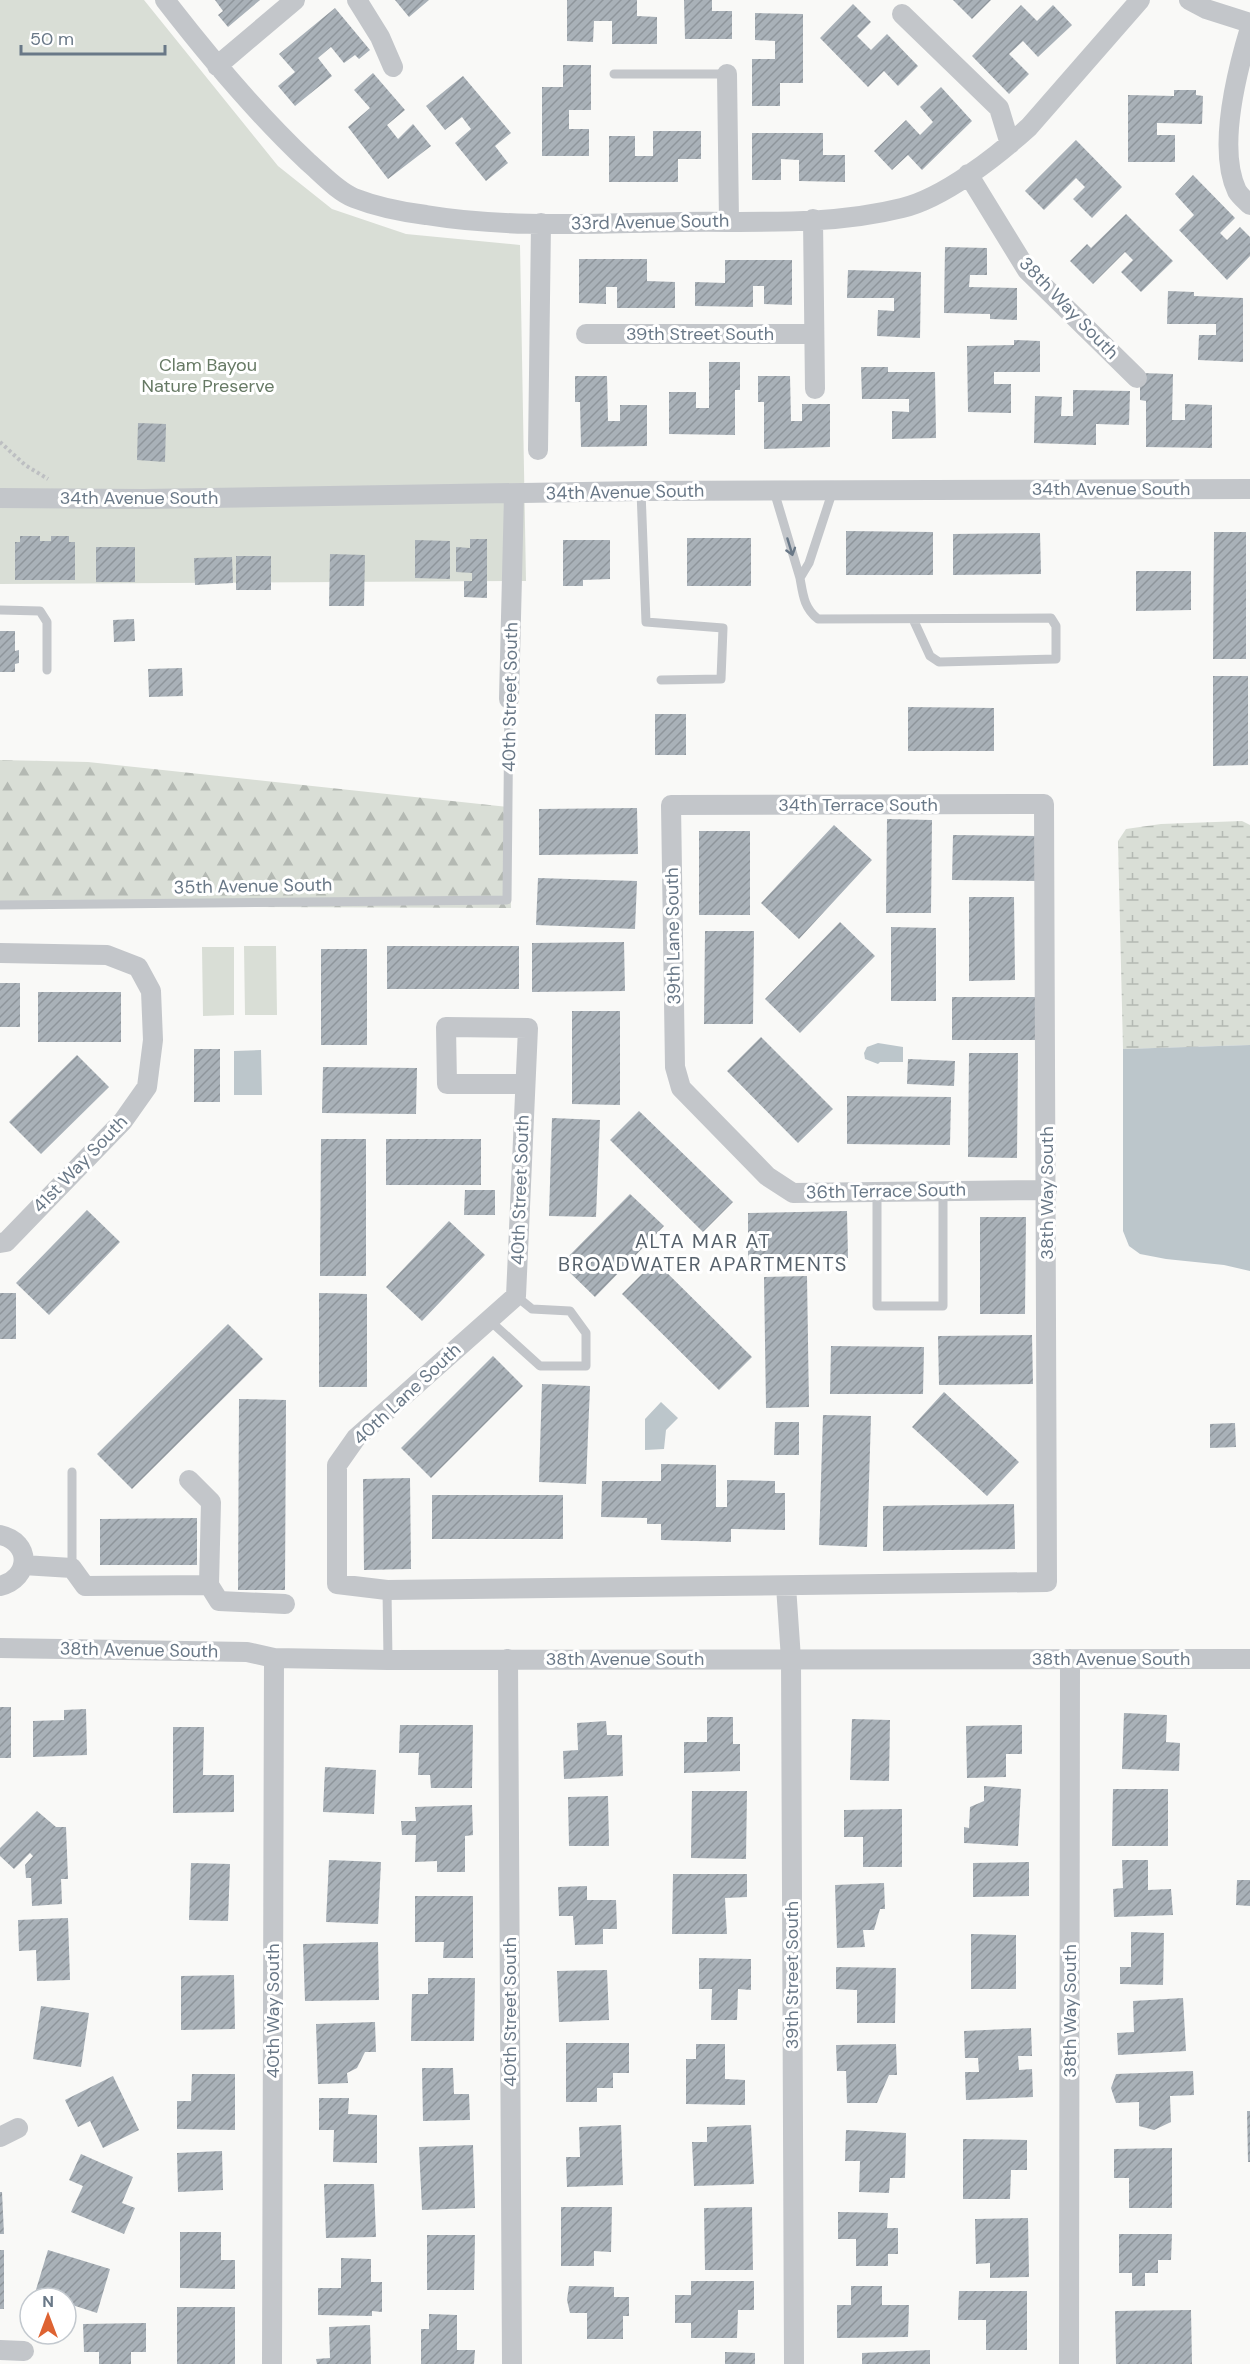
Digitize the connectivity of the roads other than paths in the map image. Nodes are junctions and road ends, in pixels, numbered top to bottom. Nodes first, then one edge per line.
1 (165, 0) edge
2 (295, 0) edge
3 (357, 0) edge
4 (1140, 0) edge
5 (1189, 0) edge
6 (902, 14) dead end
7 (1250, 22) edge
8 (1250, 27) edge
9 (217, 66) junction
10 (393, 68) dead end
11 (614, 74) dead end
12 (727, 74) joint
13 (1010, 144) junction
14 (968, 174) junction
15 (1250, 205) edge
16 (813, 219) junction
17 (729, 221) junction
18 (541, 223) junction
19 (586, 334) dead end
20 (814, 334) junction
21 (1137, 378) dead end
22 (815, 389) dead end
23 (538, 450) dead end
24 (1250, 489) edge
25 (833, 490) junction
26 (640, 491) junction
27 (774, 491) junction
28 (514, 495) junction
29 (0, 498) edge
30 (800, 578) junction
31 (0, 610) edge
32 (913, 619) junction
33 (47, 669) dead end
34 (661, 680) dead end
35 (509, 699) joint
36 (1044, 804) joint
37 (671, 806) joint
38 (507, 900) joint
39 (0, 905) edge
40 (0, 953) edge
41 (675, 1067) joint
42 (525, 1084) junction
43 (943, 1190) junction
44 (1047, 1190) junction
45 (877, 1191) junction
46 (0, 1243) edge
47 (516, 1296) junction
48 (489, 1320) junction
49 (72, 1472) dead end
50 (189, 1480) dead end
51 (0, 1534) edge
52 (23, 1565) junction
53 (72, 1568) junction
54 (209, 1585) junction
55 (0, 1586) edge
56 (786, 1586) junction
57 (387, 1590) junction
58 (285, 1604) dead end
59 (0, 1648) edge
60 (274, 1658) junction
61 (508, 1659) junction
62 (791, 1659) junction
63 (1070, 1659) junction
64 (1250, 1659) edge
65 (388, 1660) junction
66 (18, 2128) dead end
67 (0, 2137) edge
68 (0, 2350) edge
69 (24, 2351) dead end
70 (272, 2364) edge
71 (512, 2364) edge
72 (794, 2364) edge
73 (1069, 2364) edge

1 - 9 street, 33rd Avenue South
2 - 9 street
3 - 10 street
4 - 13 street, 33rd Avenue South
5 - 7 street
6 - 13 street
8 - 15 street
9 - 18 street, 33rd Avenue South
11 - 12 lane
12 - 17 street
13 - 14 street, 33rd Avenue South
14 - 16 street, 33rd Avenue South
14 - 21 street, 38th Way South
16 - 17 street, 33rd Avenue South
16 - 20 street
17 - 18 street, 33rd Avenue South
18 - 23 street
19 - 20 street, 39th Street South
20 - 22 street
24 - 25 street, 34th Avenue South
25 - 27 street, 34th Avenue South
25 - 30 lane
26 - 27 street, 34th Avenue South
26 - 28 street, 34th Avenue South
26 - 34 lane
27 -> 30 lane
28 - 29 street, 34th Avenue South
28 - 35 street, 40th Street South
30 - 32 lane
31 - 33 lane
32 - 32 lane
35 - 38 lane, 40th Street South
36 - 37 street, 34th Terrace South
36 - 44 street, 38th Way South
37 - 41 street, 39th Lane South
38 - 39 lane, 35th Avenue South
40 - 46 street, 41st Way South
41 - 45 street, 36th Terrace South
42 - 42 street, 40th Street South
42 - 47 street, 40th Street South
43 - 44 street, 36th Terrace South
43 - 45 street, 36th Terrace South
43 - 45 lane
44 - 56 street, 38th Way South
47 - 48 street, 40th Lane South
47 - 48 lane
48 - 57 street, 40th Lane South
49 - 53 lane
50 - 54 street
51 - 52 street
52 - 53 street
52 - 55 street
53 - 54 street
54 - 58 street
56 - 57 street
56 - 62 street, 39th Street South
57 - 65 lane
59 - 60 street, 38th Avenue South
60 - 65 street, 38th Avenue South
60 - 70 street, 40th Way South
61 - 62 street, 38th Avenue South
61 - 65 street, 38th Avenue South
61 - 71 street, 40th Street South
62 - 63 street, 38th Avenue South
62 - 72 street, 39th Street South
63 - 64 street, 38th Avenue South
63 - 73 street, 38th Way South
66 - 67 street
68 - 69 street

